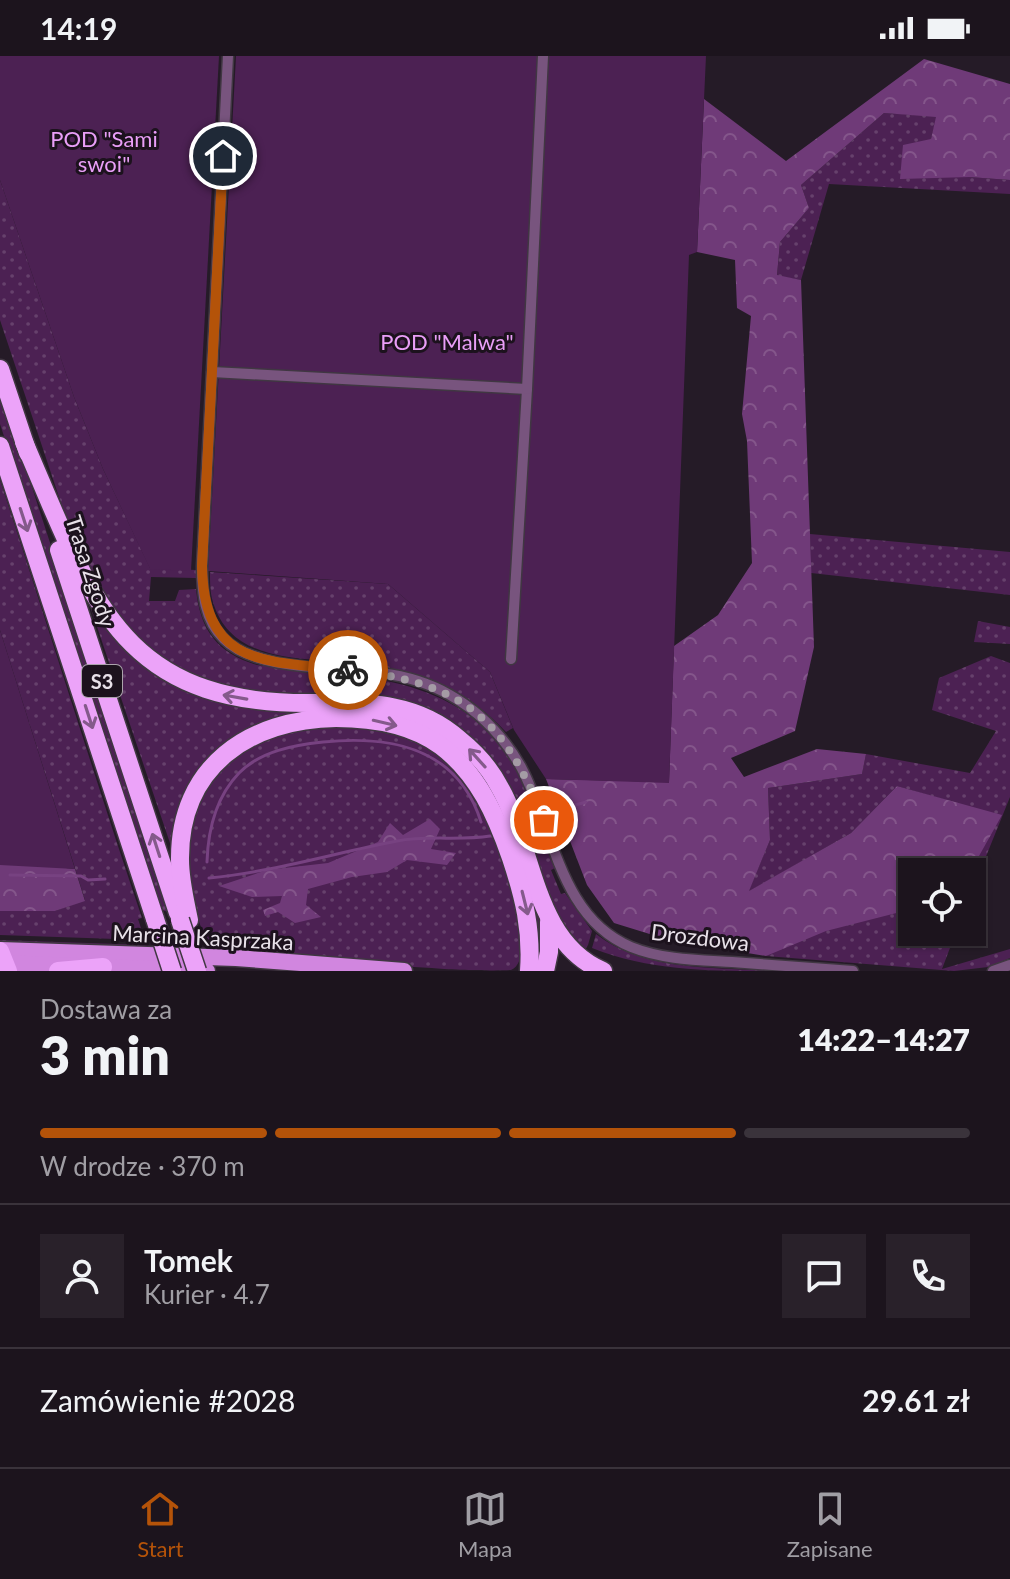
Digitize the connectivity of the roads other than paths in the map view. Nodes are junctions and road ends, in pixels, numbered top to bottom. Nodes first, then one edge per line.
1 (228, 56) edge
2 (543, 56) edge
3 (0, 369) edge
4 (212, 372) junction
5 (527, 389) junction
6 (24, 442) junction
7 (0, 446) edge
8 (511, 659) dead end
9 (548, 917) junction
10 (185, 920) junction
11 (3, 960) edge
12 (1010, 965) edge
13 (103, 967) junction
14 (58, 971) edge
15 (172, 971) edge
16 (198, 971) edge
17 (207, 971) edge
18 (404, 971) edge
19 (529, 971) edge
20 (545, 971) edge
21 (603, 971) edge
22 (853, 971) edge
23 (993, 971) edge

1 - 4 street, Drozdowa
2 - 5 street
3 - 6 highway, Trasa Zgody / S3
4 - 5 street
4 - 22 street, Drozdowa
5 - 8 street
9 -> 6 highway
10 -> 6 highway, Trasa Zgody / S3
7 -> 15 highway, S3, bridge
9 - 20 highway
9 - 21 highway
10 - 16 highway, bridge
10 -> 19 highway
11 - 13 main road, Marcina Kasprzaka
11 - 18 main road, Marcina Kasprzaka
12 - 23 street
13 - 14 highway
13 - 17 main road, Marcina Kasprzaka

